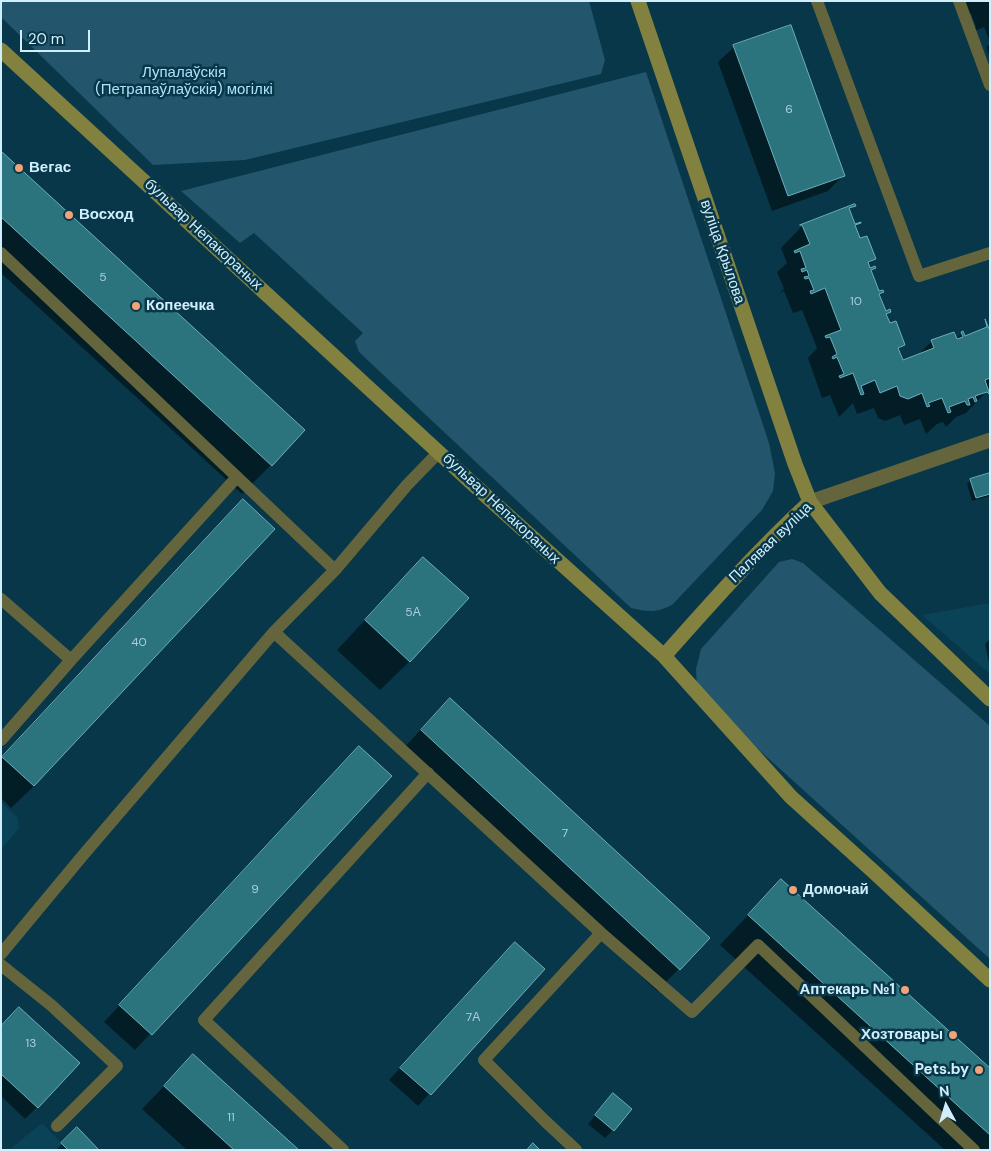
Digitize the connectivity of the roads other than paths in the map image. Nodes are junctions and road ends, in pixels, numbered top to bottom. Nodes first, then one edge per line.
1 (638, 1) edge
2 (818, 1) edge
3 (959, 1) edge
4 (1, 50) edge
5 (990, 85) edge
6 (1, 253) edge
7 (990, 253) edge
8 (990, 440) edge
9 (439, 452) junction
10 (237, 477) junction
11 (810, 502) junction
12 (335, 570) junction
13 (1, 599) edge
14 (274, 632) junction
15 (664, 656) junction
16 (71, 660) junction
17 (990, 699) edge
18 (1, 740) edge
19 (428, 773) junction
20 (601, 933) junction
21 (1, 954) edge
22 (1, 965) edge
23 (990, 980) edge
24 (57, 1126) dead end
25 (343, 1150) edge
26 (576, 1150) edge
27 (974, 1150) edge

1 - 11 main road, вуліца Крылова
2 - 7 lane
3 - 5 lane
4 - 9 main road, бульвар Непакораных
6 - 10 lane
8 - 11 street, Палявая вуліца
9 - 12 lane
9 - 15 main road, бульвар Непакораных
10 - 12 lane
10 - 16 lane
11 - 15 main road, Палявая вуліца
11 - 17 main road, вуліца Крылова
12 - 14 lane
13 - 16 lane
14 - 19 lane
14 - 21 lane
15 - 23 main road, бульвар Непакораных
16 - 18 lane
19 - 20 lane
19 - 25 lane
20 - 26 lane
20 - 27 lane
22 - 24 lane

